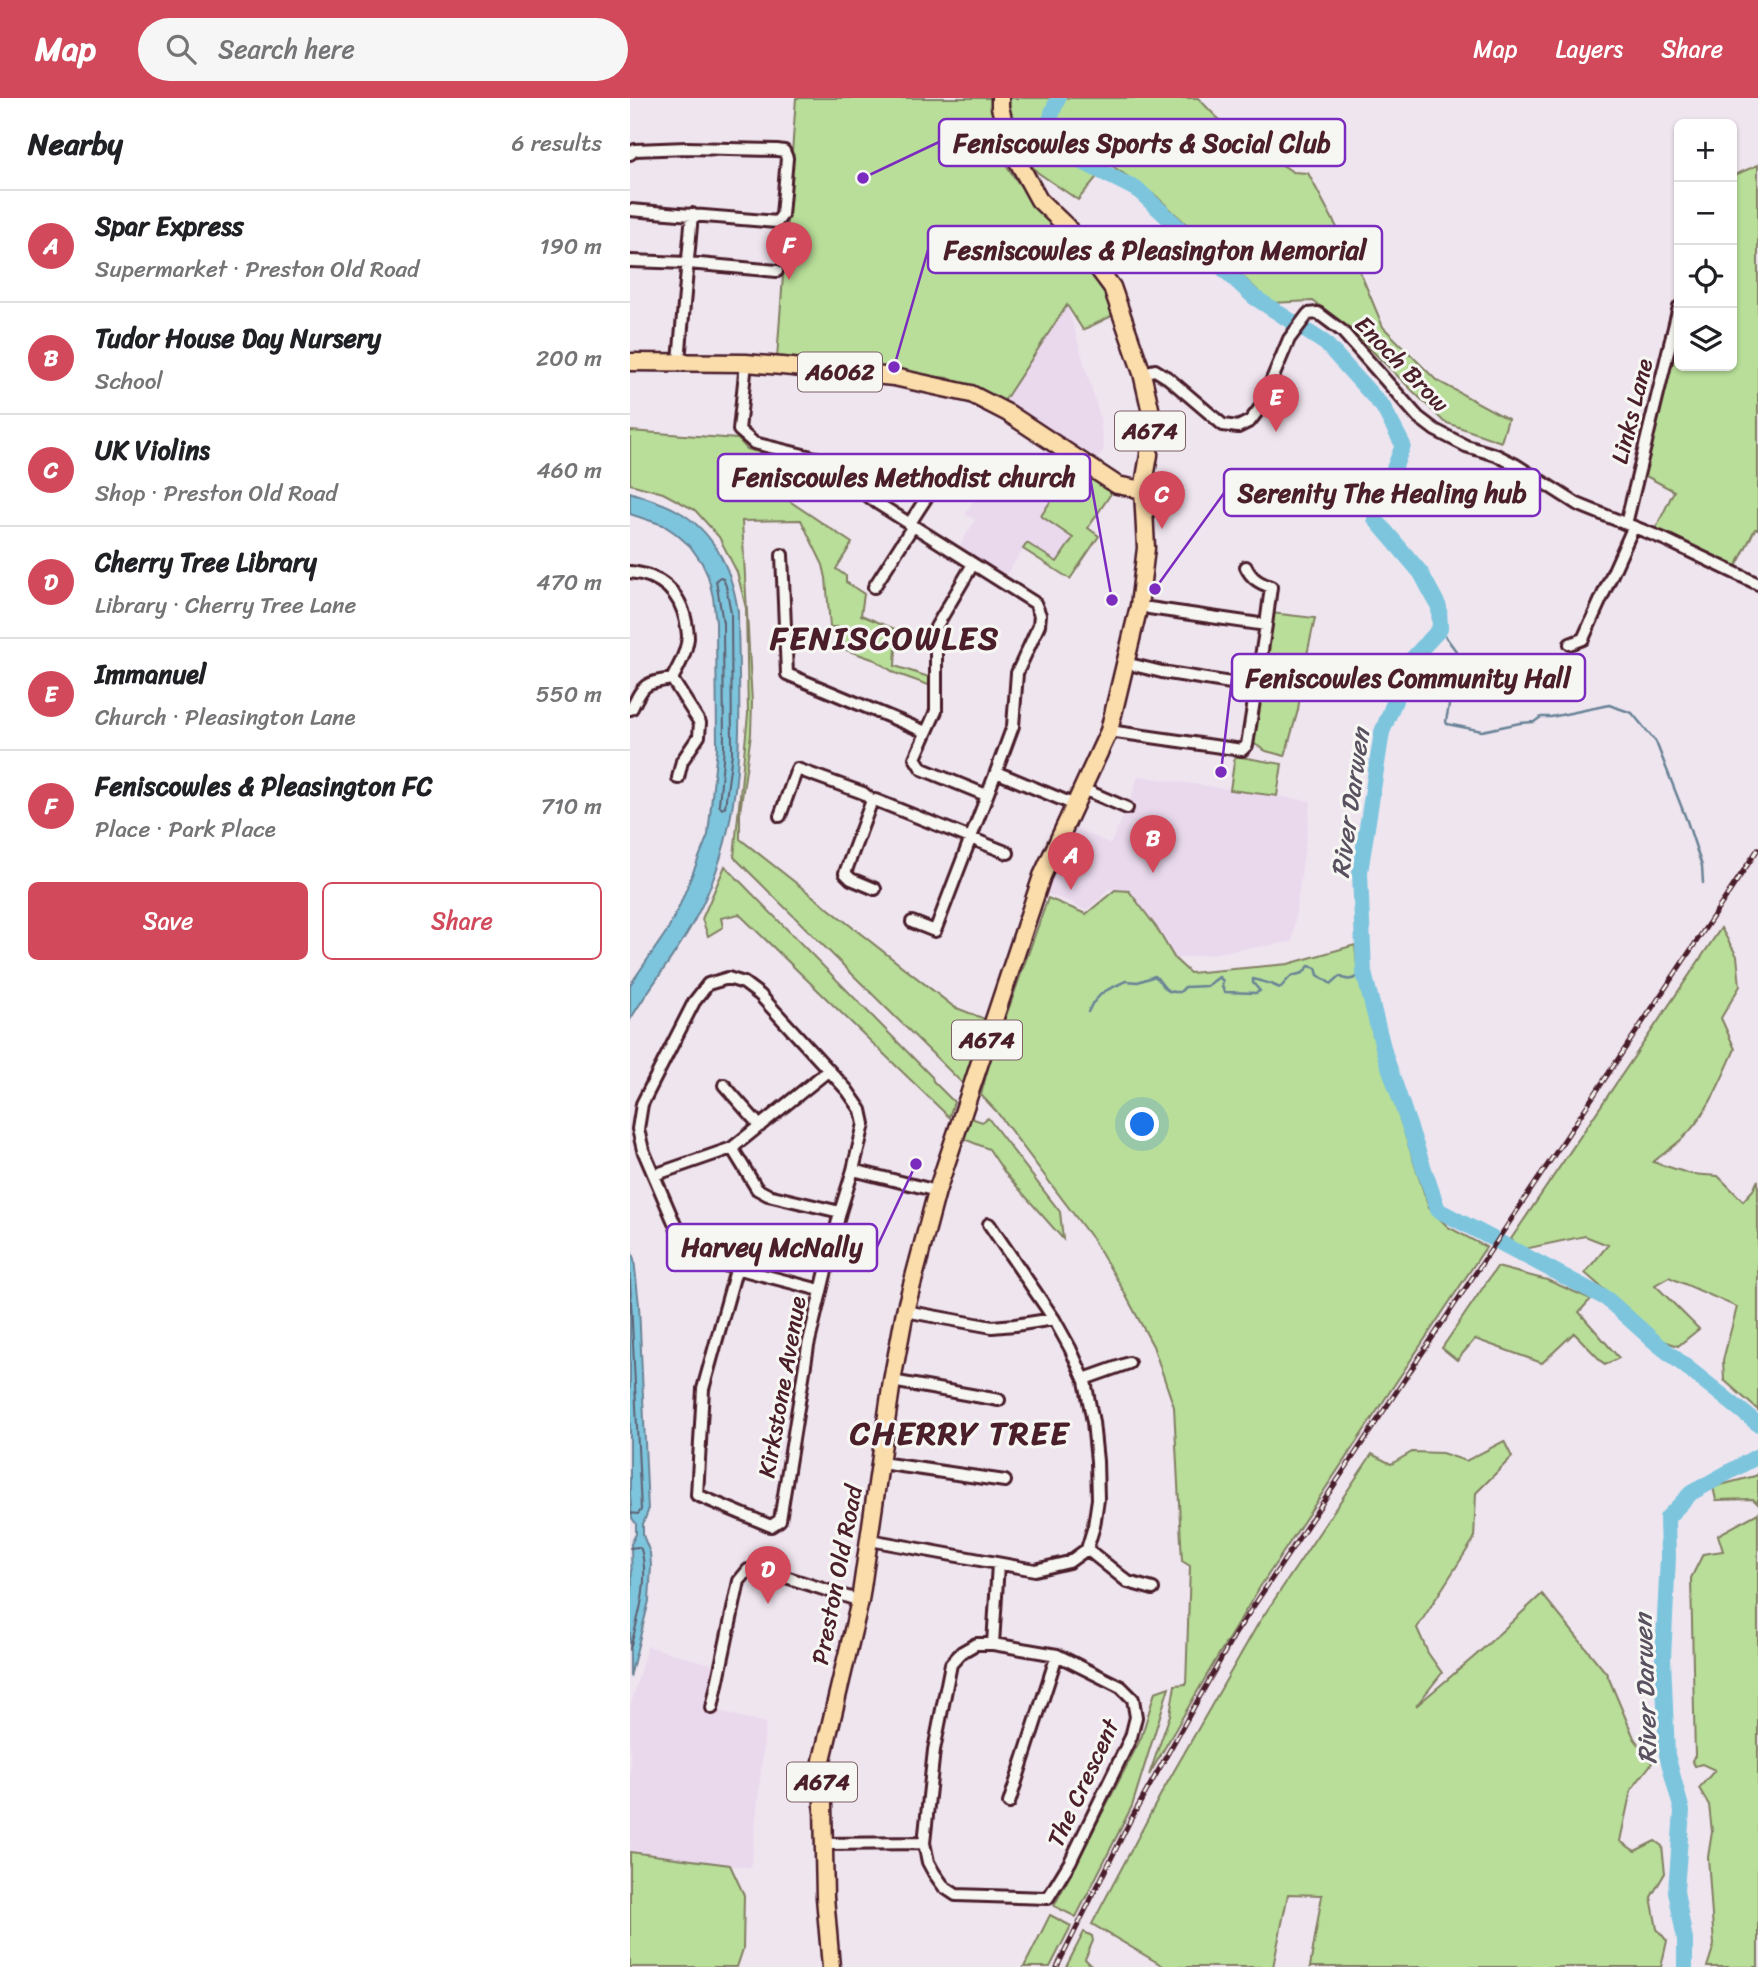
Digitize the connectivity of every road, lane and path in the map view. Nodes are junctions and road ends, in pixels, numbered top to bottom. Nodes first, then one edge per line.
1 (1000, 98) edge
2 (630, 154) edge
3 (630, 210) edge
4 (692, 214) junction
5 (630, 261) edge
6 (688, 263) junction
7 (777, 271) dead end
8 (1679, 308) edge
9 (679, 361) junction
10 (630, 362) edge
11 (746, 363) junction
12 (1142, 373) junction
13 (943, 468) dead end
14 (1143, 490) junction
15 (912, 524) junction
16 (1629, 526) junction
17 (782, 555) dead end
18 (973, 564) junction
19 (1246, 567) dead end
20 (630, 572) edge
21 (1758, 584) edge
22 (874, 587) dead end
23 (1149, 608) dead end
24 (1266, 625) junction
25 (1570, 645) dead end
26 (1125, 663) junction
27 (672, 679) junction
28 (1256, 687) junction
29 (630, 709) edge
30 (926, 732) junction
31 (1109, 732) junction
32 (996, 772) junction
33 (678, 778) dead end
34 (1083, 789) junction
35 (986, 796) junction
36 (873, 801) junction
37 (1075, 805) junction
38 (1127, 808) dead end
39 (780, 816) dead end
40 (972, 838) junction
41 (1008, 853) dead end
42 (875, 890) dead end
43 (912, 922) dead end
44 (829, 1070) junction
45 (724, 1085) dead end
46 (760, 1126) junction
47 (732, 1148) junction
48 (853, 1170) junction
49 (654, 1175) junction
50 (937, 1191) junction
51 (840, 1212) junction
52 (989, 1224) dead end
53 (736, 1270) junction
54 (820, 1290) junction
55 (905, 1311) junction
56 (1055, 1319) junction
57 (1129, 1363) dead end
58 (1084, 1379) junction
59 (892, 1381) junction
60 (999, 1400) dead end
61 (881, 1464) junction
62 (1005, 1481) dead end
63 (870, 1541) junction
64 (1087, 1549) junction
65 (998, 1564) junction
66 (1153, 1589) dead end
67 (860, 1601) junction
68 (993, 1644) junction
69 (1057, 1655) junction
70 (712, 1708) dead end
71 (1009, 1803) dead end
72 (924, 1843) junction
73 (822, 1844) junction
74 (831, 1967) edge

1 - 12 main road, Preston Old Road / A674
2 - 4 street
3 - 4 street
4 - 6 street
5 - 6 street
6 - 7 street
6 - 9 street
8 - 16 street, Links Lane
9 - 10 main road, A6062
9 - 11 main road, A6062
11 - 14 main road, A6062
11 - 15 street
12 - 14 main road, Preston Old Road / A674
12 - 16 street, Enoch Brow
13 - 15 street
14 - 26 main road, Preston Old Road / A674
15 - 18 street
15 - 22 street
16 - 21 street, Enoch Brow
16 - 25 street, Links Lane
17 - 30 street
18 - 30 street
18 - 32 street
19 - 24 street
20 - 27 street
23 - 24 street
24 - 28 street
26 - 28 street
26 - 31 main road, Preston Old Road / A674
27 - 29 street
27 - 33 street
28 - 31 street
30 - 35 street
31 - 34 main road, Preston Old Road / A674
32 - 35 street
32 - 37 street
34 - 37 main road, Preston Old Road / A674
34 - 38 street
35 - 40 street
36 - 39 street
36 - 40 street
36 - 42 street
37 - 50 main road, Preston Old Road / A674
40 - 41 street
40 - 43 street
44 - 46 street
44 - 48 street, Kirkstone Avenue
44 - 49 street, Kirkstone Avenue
45 - 46 street
46 - 47 street
47 - 49 street
47 - 51 street
48 - 50 street
48 - 51 street, Kirkstone Avenue
49 - 53 street, Kirkstone Avenue
50 - 55 main road, Preston Old Road / A674
51 - 54 street, Kirkstone Avenue
52 - 56 street
53 - 54 street, Kirkstone Avenue
53 - 54 street, Kirkstone Avenue
55 - 56 street
55 - 59 main road, Preston Old Road / A674
56 - 58 street
57 - 58 street
58 - 64 street
59 - 60 street
59 - 61 main road, Preston Old Road / A674
61 - 62 street
61 - 63 main road, Preston Old Road / A674
63 - 65 street
63 - 67 main road, Preston Old Road / A674
64 - 65 street
64 - 66 street
65 - 68 street
67 - 70 street
67 - 73 main road, Preston Old Road / A674
68 - 69 street, The Crescent
68 - 72 street, The Crescent
69 - 71 street
69 - 72 street, The Crescent
72 - 73 street
73 - 74 main road, Preston Old Road / A674

